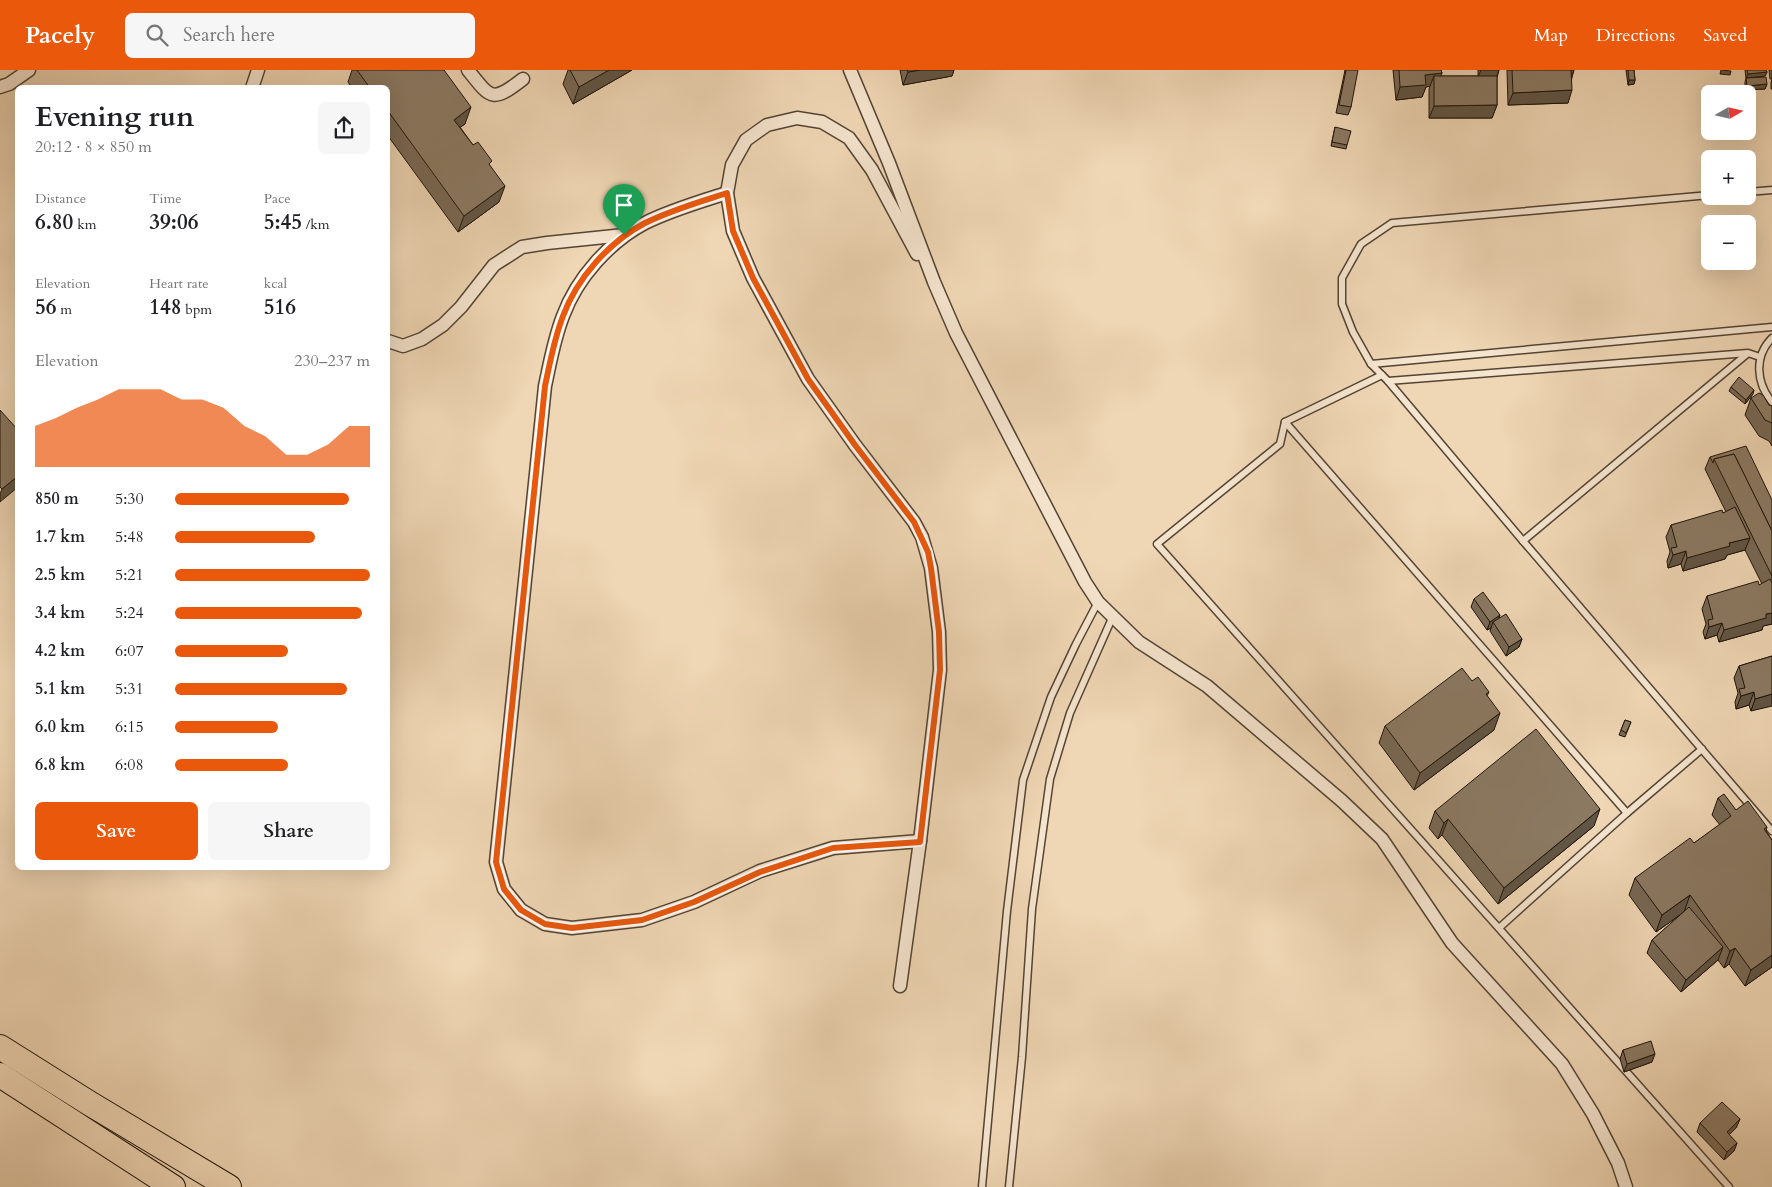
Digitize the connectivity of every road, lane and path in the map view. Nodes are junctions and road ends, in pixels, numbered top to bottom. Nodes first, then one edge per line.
1 (30, 70) edge
2 (258, 70) edge
3 (468, 70) edge
4 (850, 70) edge
5 (523, 79) dead end
6 (253, 85) edge
7 (0, 88) edge
8 (1772, 190) edge
9 (1756, 191) edge
10 (727, 193) junction
11 (1701, 196) edge
12 (624, 235) junction
13 (934, 282) junction
14 (1772, 327) edge
15 (1772, 338) edge
16 (390, 342) edge
17 (1748, 353) junction
18 (1760, 357) junction
19 (1371, 364) junction
20 (1382, 375) junction
21 (1388, 381) junction
22 (1772, 402) edge
23 (1285, 422) junction
24 (1523, 542) junction
25 (1098, 602) junction
26 (1113, 616) junction
27 (1702, 749) junction
28 (1627, 813) junction
29 (1772, 830) edge
30 (920, 842) junction
31 (1499, 928) junction
32 (900, 986) dead end
33 (0, 1047) edge
34 (0, 1075) edge
35 (173, 1187) edge
36 (229, 1187) edge
37 (982, 1187) edge
38 (1009, 1187) edge
39 (1626, 1187) edge
40 (1729, 1187) edge

1 - 7 street
2 - 6 street
3 - 5 street
4 - 13 street
8 - 9 lane
10 - 12 street
10 - 13 street
10 - 30 street
11 - 19 lane
12 - 16 street
12 - 30 street
13 - 25 street
14 - 19 lane
15 - 18 lane
17 - 18 lane
17 - 21 lane
17 - 24 lane
18 - 22 lane
19 - 20 lane
20 - 21 lane
20 - 23 lane
21 - 24 lane
23 - 28 lane
23 - 31 lane
24 - 27 lane
25 - 26 street
25 - 37 lane
26 - 38 lane
26 - 39 street
27 - 28 lane
27 - 29 lane
28 - 31 lane
30 - 32 street
31 - 40 lane
33 - 36 highway
34 - 35 highway

